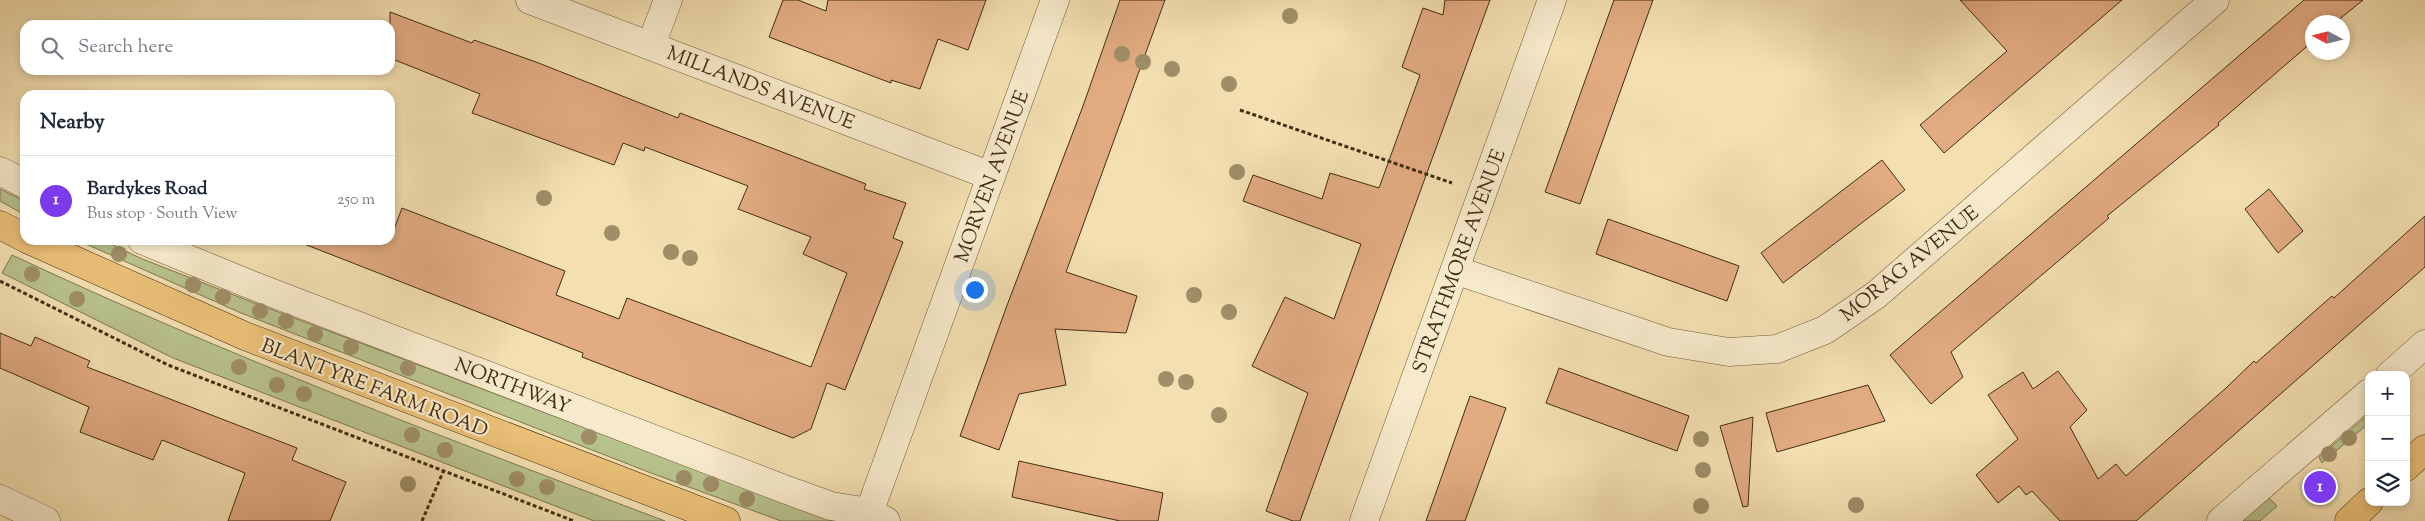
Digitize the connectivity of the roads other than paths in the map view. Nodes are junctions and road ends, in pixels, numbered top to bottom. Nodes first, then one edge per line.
1 (530, 0) edge
2 (668, 0) edge
3 (1056, 0) edge
4 (1552, 0) edge
5 (2215, 0) edge
6 (651, 45) junction
7 (0, 171) edge
8 (991, 176) junction
9 (20, 181) edge
10 (0, 225) edge
11 (20, 235) edge
12 (41, 245) edge
13 (154, 245) edge
14 (1455, 270) junction
15 (2425, 344) edge
16 (2395, 371) edge
17 (2365, 396) edge
18 (2425, 449) edge
19 (2410, 463) edge
20 (0, 499) edge
21 (2365, 506) edge
22 (873, 518) edge
23 (46, 521) edge
24 (726, 521) edge
25 (1364, 521) edge
26 (2221, 521) edge
27 (2349, 521) edge

1 - 6 street, MILLANDS AVENUE
2 - 6 street
3 - 8 street, MORVEN AVENUE
4 - 14 street, STRATHMORE AVENUE
5 - 14 street, MORAG AVENUE
6 - 8 street, MILLANDS AVENUE
7 - 9 street
8 - 22 street, MORVEN AVENUE
10 - 11 main road
12 - 24 main road, BLANTYRE FARM ROAD
13 - 22 street, NORTHWAY
14 - 25 street, STRATHMORE AVENUE
15 - 16 street
17 - 26 street
18 - 19 main road
20 - 23 street
21 - 27 main road

